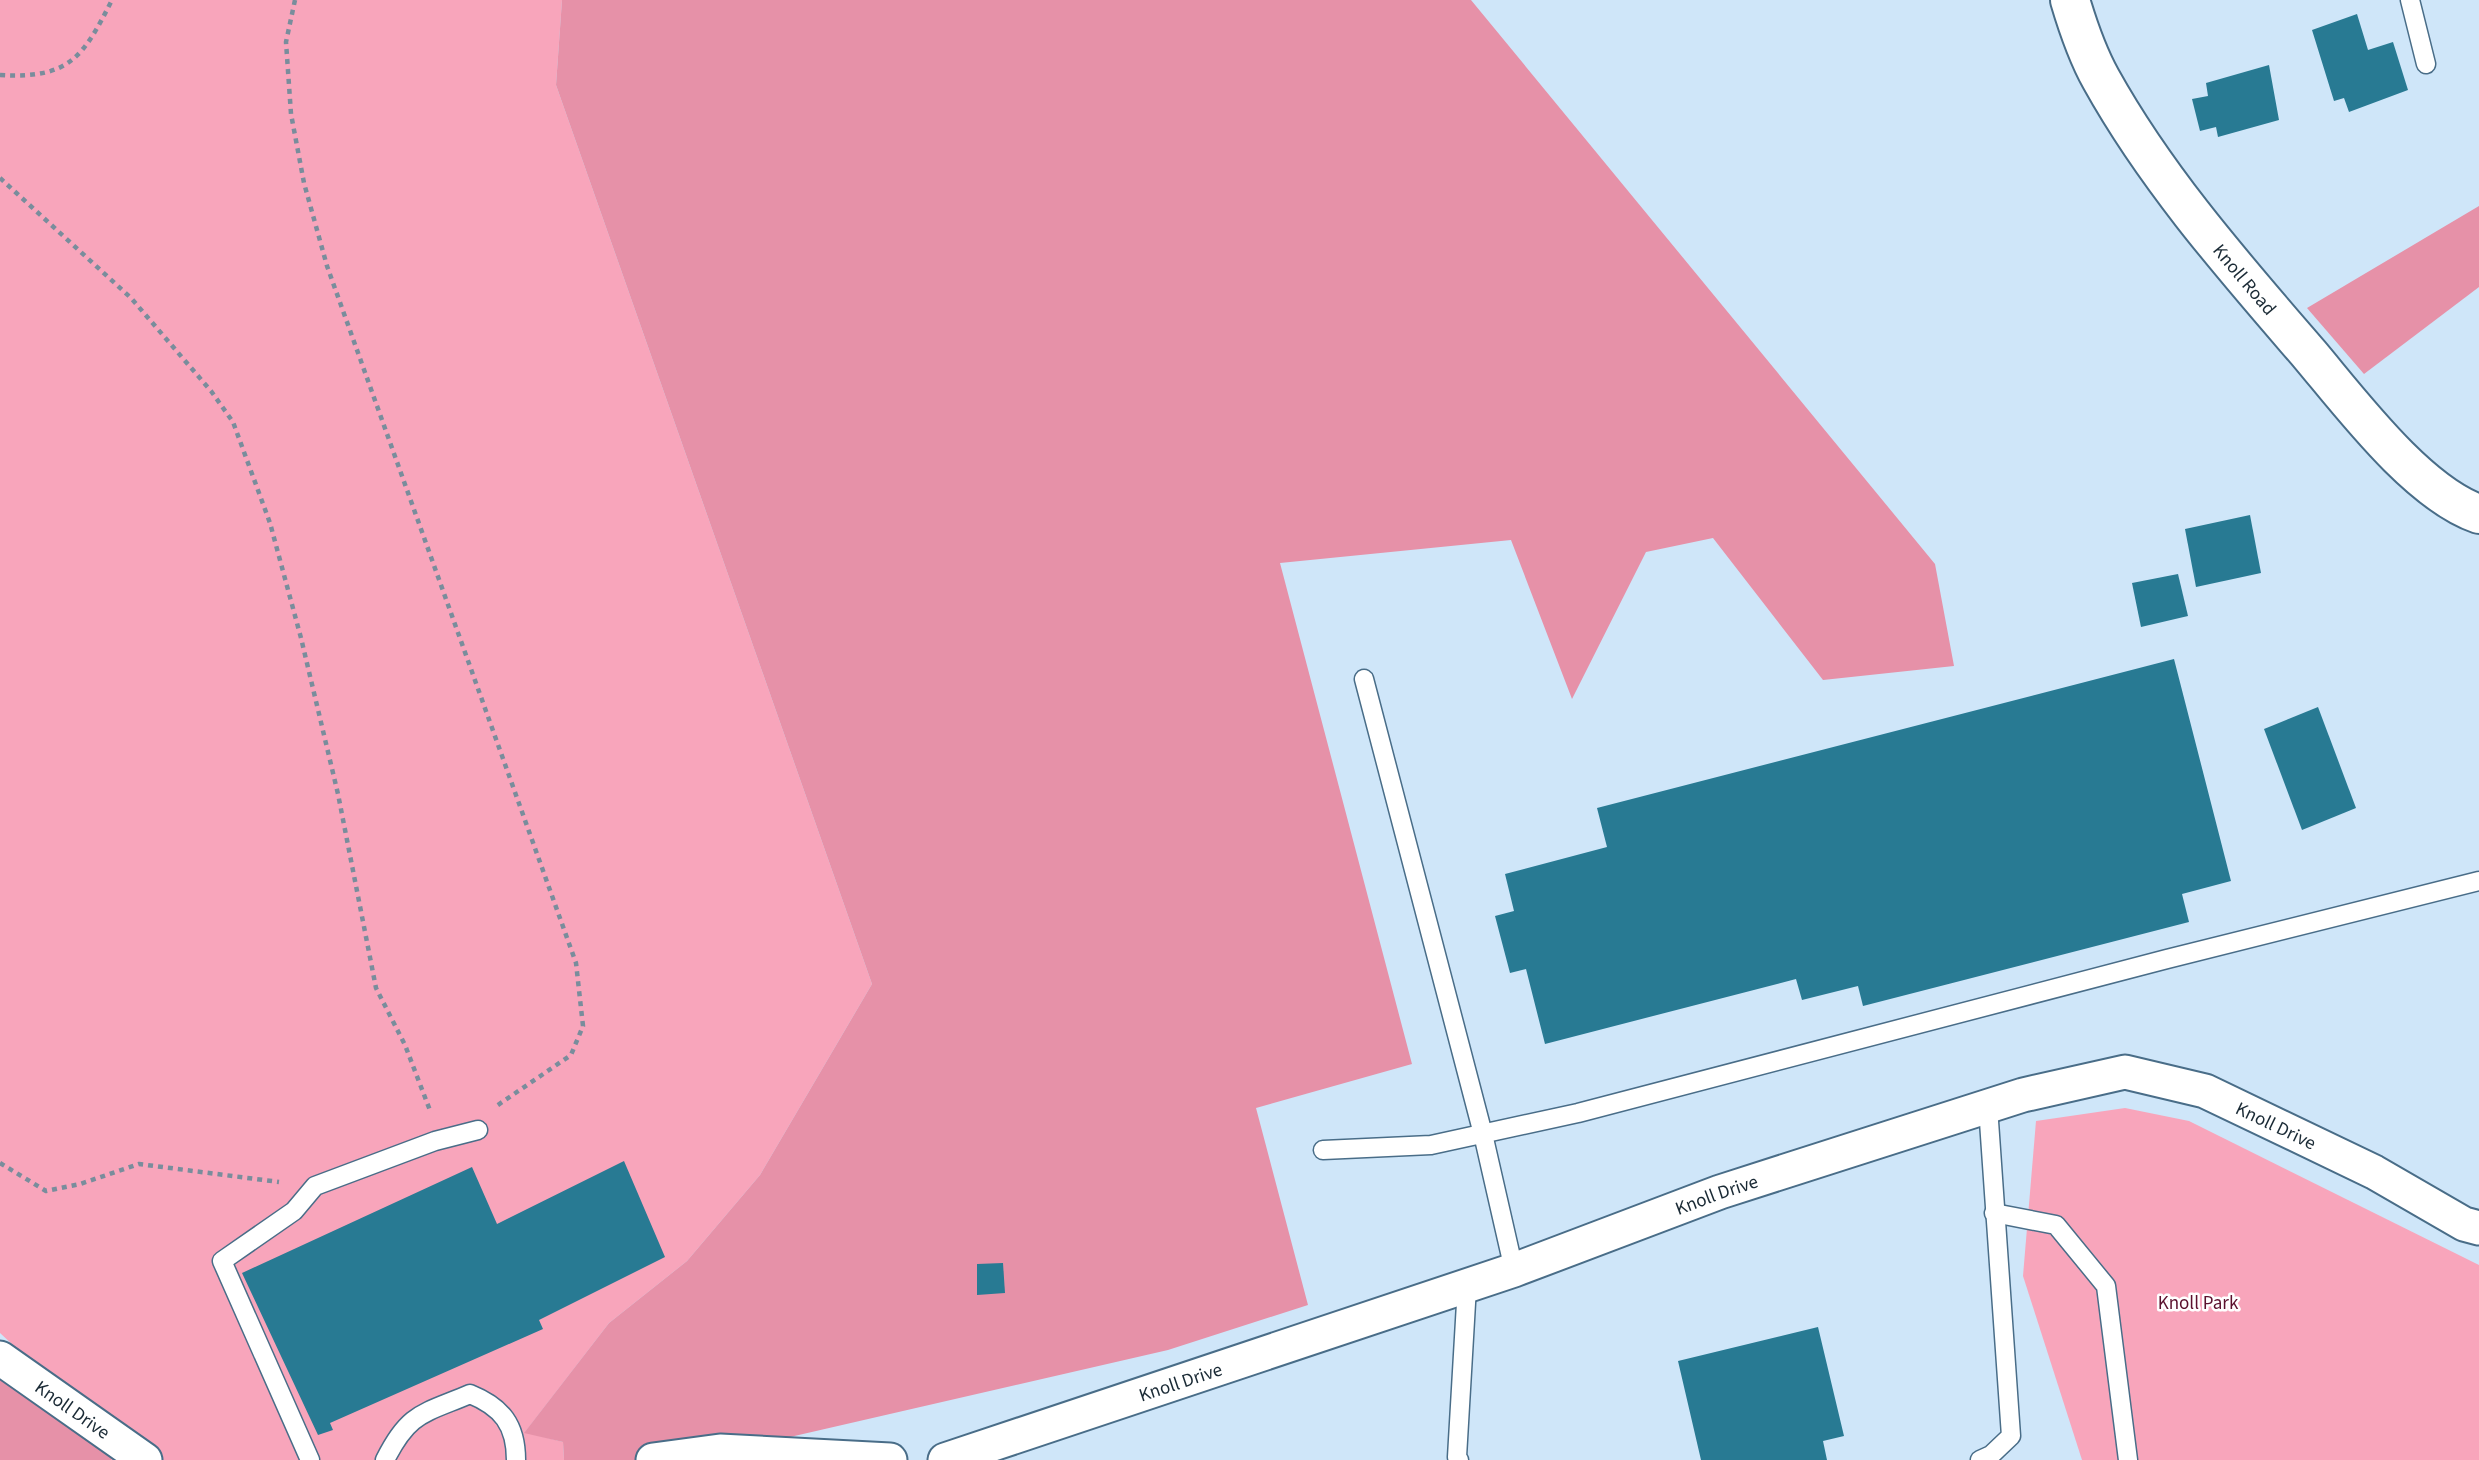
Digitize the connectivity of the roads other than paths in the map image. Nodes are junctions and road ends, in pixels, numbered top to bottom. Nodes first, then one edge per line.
1 (2070, 0) edge
2 (2410, 0) edge
3 (2427, 64) dead end
4 (2479, 514) edge
5 (1364, 679) dead end
6 (2479, 881) edge
7 (1988, 1107) junction
8 (478, 1130) road end
9 (1483, 1134) junction
10 (1322, 1150) dead end
11 (1994, 1213) junction
12 (2479, 1228) edge
13 (1514, 1270) junction
14 (1467, 1286) junction
15 (0, 1358) edge
16 (145, 1460) edge
17 (310, 1460) edge
18 (385, 1460) edge
19 (516, 1460) edge
20 (653, 1460) edge
21 (890, 1460) edge
22 (945, 1460) edge
23 (1459, 1460) edge
24 (1980, 1460) edge
25 (2128, 1460) edge

1 - 4 street, Knoll Road
2 - 3 lane
5 - 9 lane
6 - 9 lane
7 - 11 lane
7 - 12 street, Knoll Drive
7 - 13 street, Knoll Drive
8 - 17 lane
9 - 10 lane
9 - 13 lane
11 - 24 lane
11 - 25 lane
13 - 14 street, Knoll Drive
14 - 22 street, Knoll Drive
14 - 23 lane
15 - 16 street, Knoll Drive
18 - 19 lane
20 - 21 street

